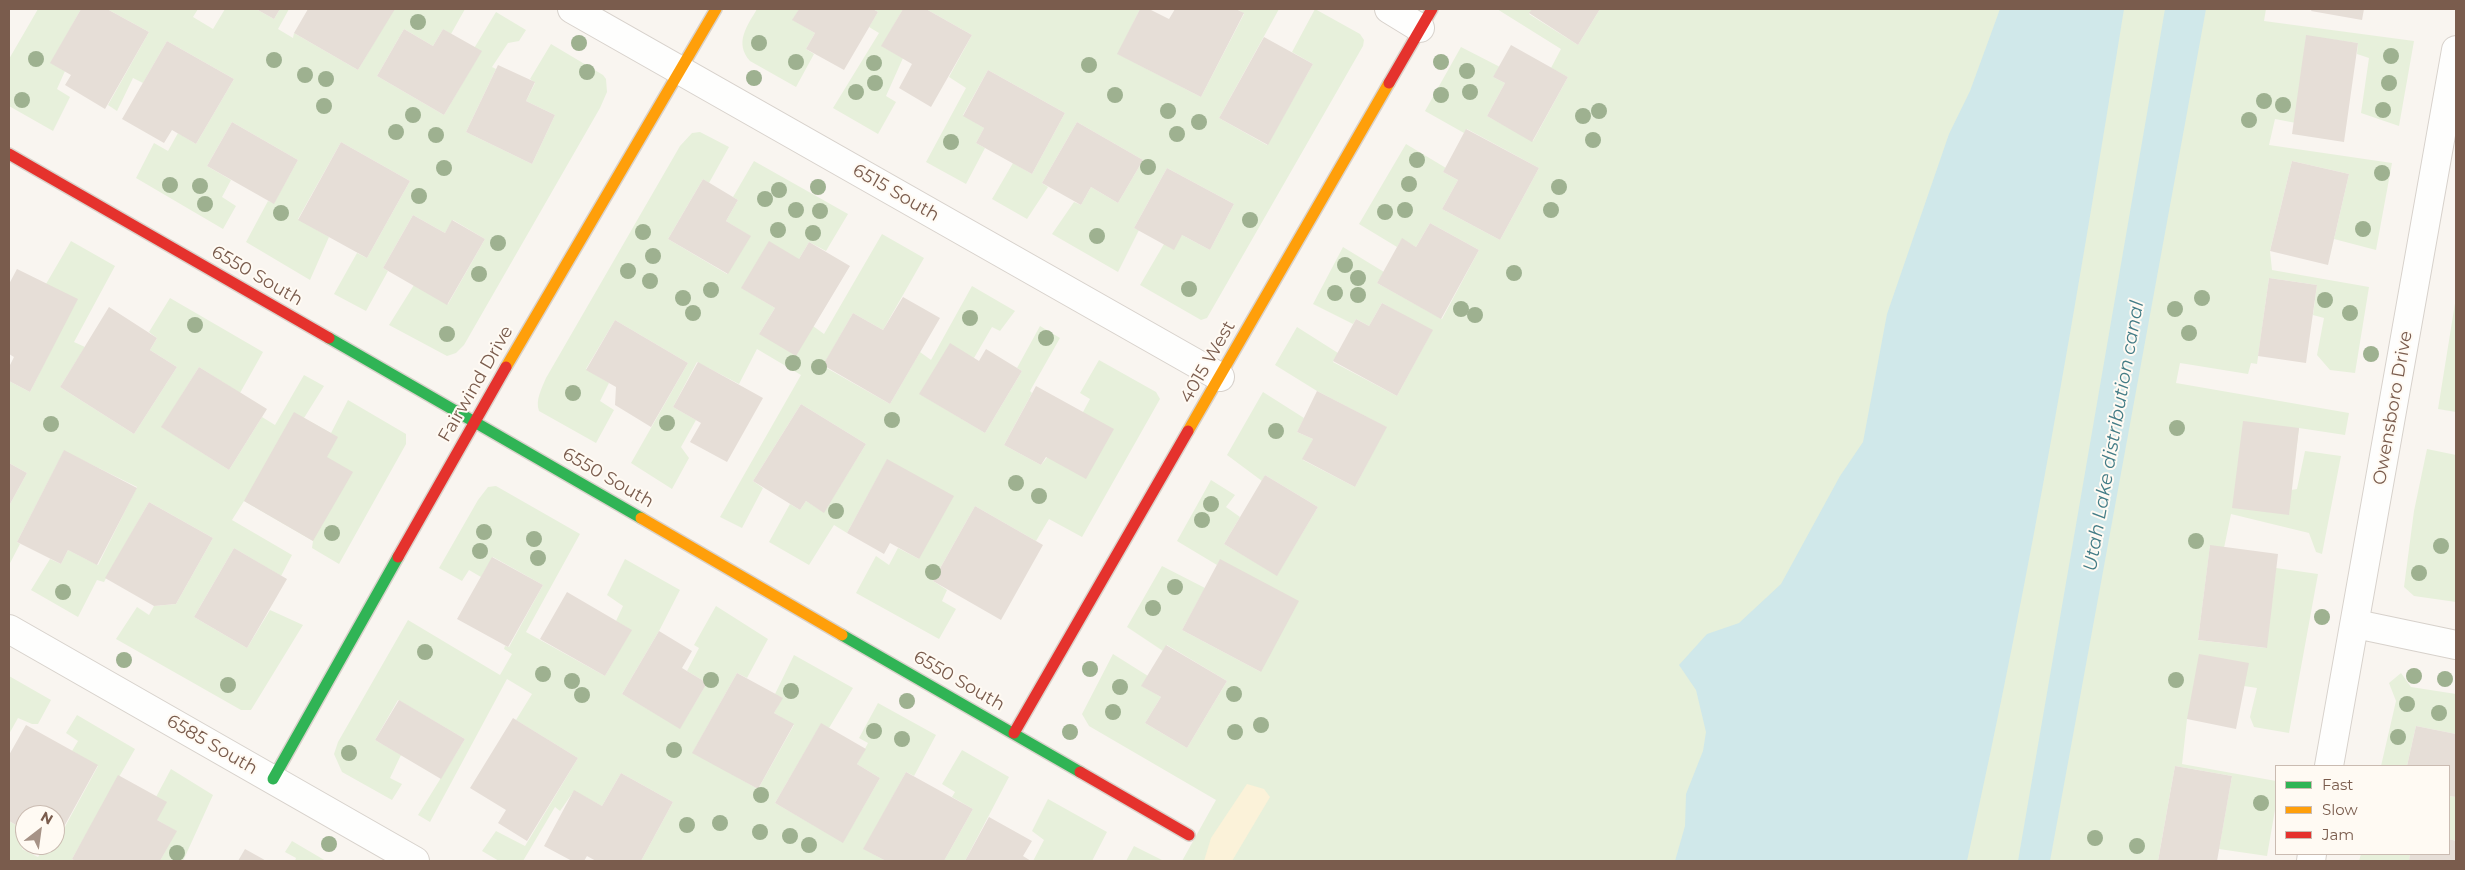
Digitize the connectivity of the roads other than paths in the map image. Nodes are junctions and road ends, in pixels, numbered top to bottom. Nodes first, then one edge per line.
1 (572, 9) edge
2 (716, 9) edge
3 (1389, 9) edge
4 (1426, 18) edge
5 (2456, 50) edge
6 (680, 70) junction
7 (9, 154) edge
8 (1220, 377) junction
9 (474, 421) junction
10 (2356, 624) junction
11 (9, 629) edge
12 (2456, 644) edge
13 (1014, 733) junction
14 (2329, 765) edge
15 (272, 779) junction
16 (1189, 835) dead end
17 (415, 861) edge

1 - 6 street, 6515 South
2 - 6 street, Fairwind Drive
3 - 4 street
4 - 8 street, 4015 West
5 - 10 street, Owensboro Drive
6 - 8 street, 6515 South
6 - 9 street, Fairwind Drive
7 - 9 street, 6550 South
8 - 13 street, 4015 West
9 - 13 street, 6550 South
9 - 15 street, Fairwind Drive
10 - 12 street
10 - 14 street, Owensboro Drive
11 - 15 street, 6585 South
13 - 16 street, 6550 South
15 - 17 street, 6585 South

